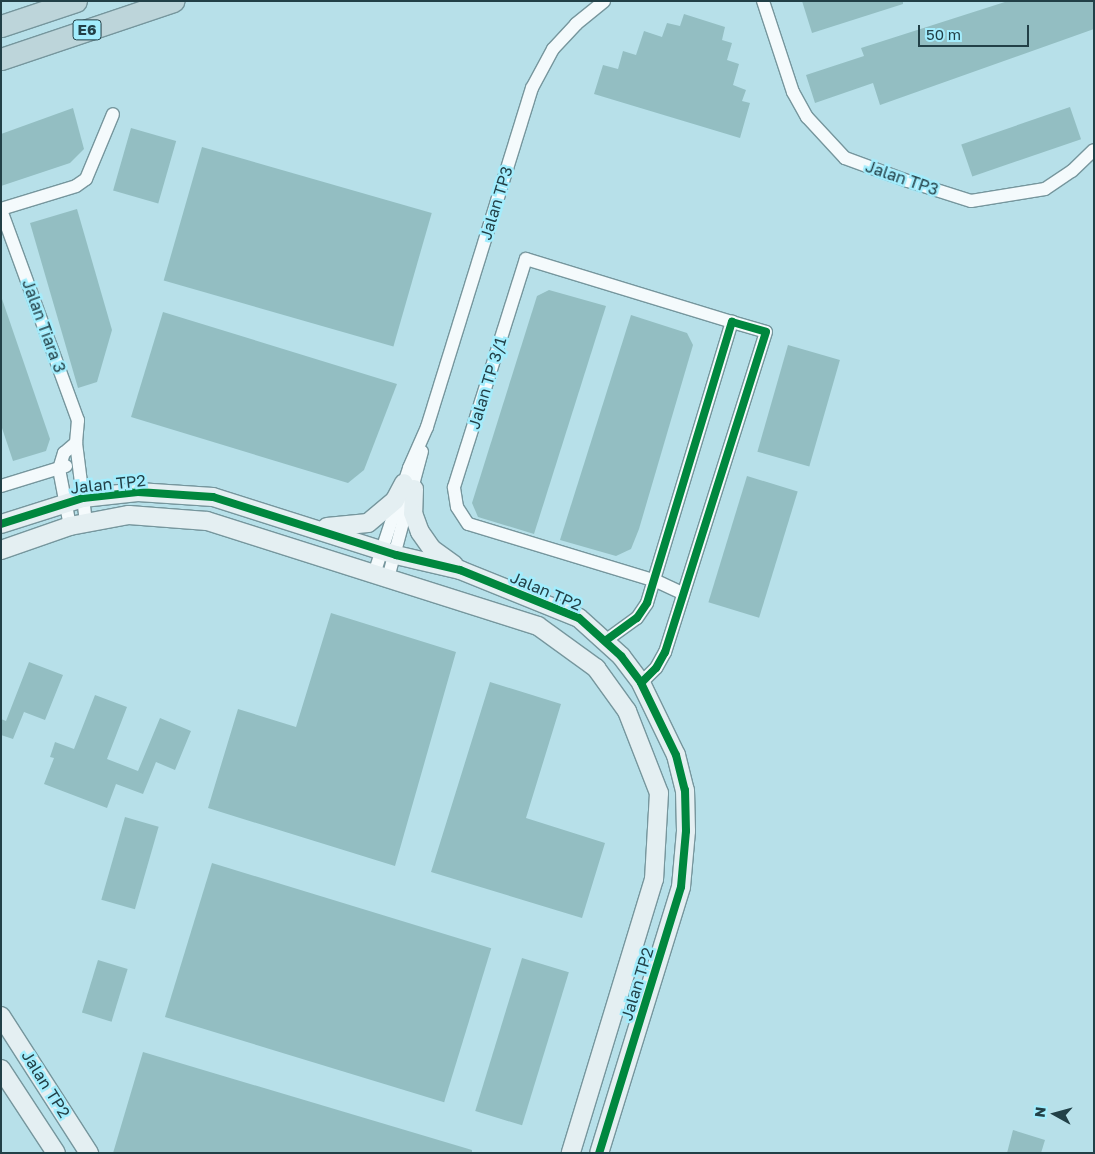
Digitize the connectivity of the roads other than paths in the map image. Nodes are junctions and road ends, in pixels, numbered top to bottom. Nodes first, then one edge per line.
1 (76, 1) edge
2 (173, 1) edge
3 (604, 1) edge
4 (763, 1) edge
5 (1, 26) edge
6 (1, 60) edge
7 (113, 114) dead end
8 (1094, 150) edge
9 (1, 209) edge
10 (732, 322) junction
11 (76, 443) junction
12 (78, 462) junction
13 (59, 468) junction
14 (1, 486) edge
15 (409, 486) junction
16 (83, 498) junction
17 (64, 503) junction
18 (1, 524) edge
19 (78, 524) junction
20 (304, 526) junction
21 (1, 550) edge
22 (390, 553) junction
23 (460, 570) junction
24 (381, 576) junction
25 (656, 581) junction
26 (682, 593) junction
27 (605, 640) junction
28 (641, 684) junction
29 (1, 1016) edge
30 (1, 1069) edge
31 (56, 1153) edge
32 (89, 1153) edge
33 (571, 1153) edge
34 (599, 1153) edge

1 - 5 highway, E6
2 - 6 highway, E6
3 - 15 street, Jalan TP3
4 - 8 street, Jalan TP3
7 - 9 street
9 - 11 street, Jalan Tiara 3
10 - 25 street
10 - 25 street, Jalan TP 3/1
10 - 26 street
11 - 12 street, Jalan Tiara 3
11 - 13 street
12 - 13 street
12 - 16 street, Jalan Tiara 3
13 - 14 street
13 - 17 street
15 - 20 street
15 - 22 street, Jalan TP3
15 - 23 street
16 - 17 street, Jalan TP2
16 - 19 street, Jalan Tiara 3
16 - 20 street, Jalan TP2
17 - 18 street, Jalan TP2
17 - 19 street
19 - 21 street, Jalan TP2
19 - 24 street, Jalan TP2
20 - 22 street, Jalan TP2
22 - 23 street, Jalan TP2
22 - 24 street, Jalan TP3
23 - 27 street, Jalan TP2
24 - 33 street, Jalan TP2
25 - 26 street
25 - 27 street
26 - 28 street
27 - 28 street, Jalan TP2
28 - 34 street, Jalan TP2
29 - 32 street, Jalan TP2
30 - 31 street, Jalan TP2

